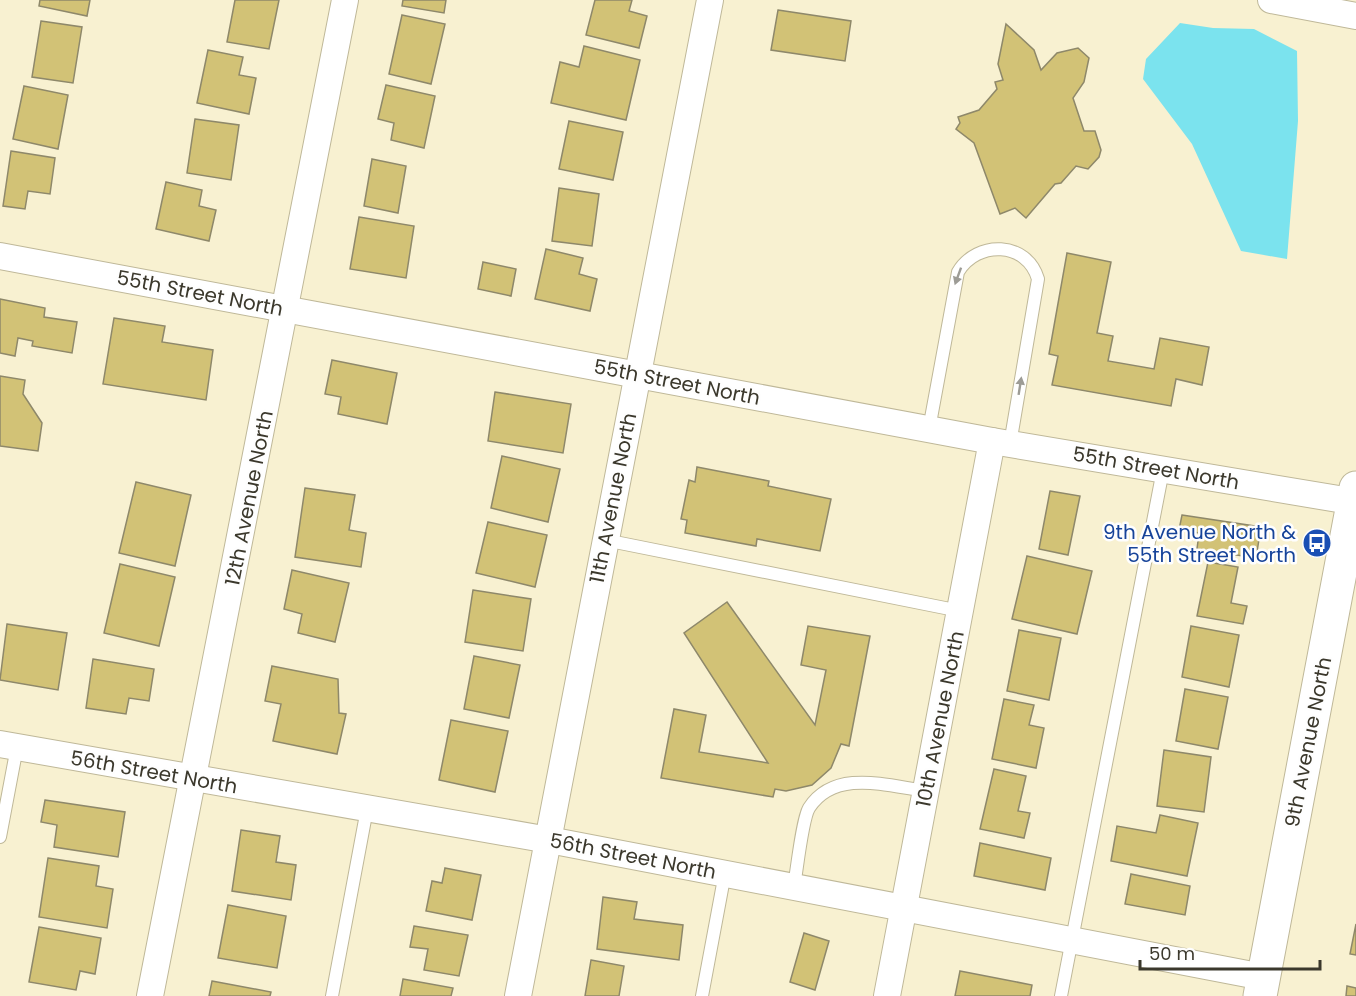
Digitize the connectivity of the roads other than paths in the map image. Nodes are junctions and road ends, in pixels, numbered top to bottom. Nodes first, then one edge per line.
1 (345, 0) edge
2 (710, 0) edge
3 (1271, 0) edge
4 (1356, 16) edge
5 (0, 256) edge
6 (286, 310) junction
7 (636, 375) junction
8 (929, 429) junction
9 (1001, 442) junction
10 (1163, 470) junction
11 (1355, 497) edge
12 (605, 540) junction
13 (960, 611) junction
14 (8, 746) edge
15 (192, 780) junction
16 (926, 791) junction
17 (367, 809) junction
18 (0, 837) edge
19 (549, 840) junction
20 (725, 873) junction
21 (794, 886) junction
22 (904, 907) junction
23 (1072, 940) junction
24 (1262, 986) edge
25 (150, 996) edge
26 (332, 996) edge
27 (518, 996) edge
28 (702, 996) edge
29 (887, 996) edge
30 (1061, 996) edge

1 - 6 street, 12th Avenue North
2 - 7 street, 11th Avenue North
3 - 4 street
5 - 6 street, 55th Street North
6 - 7 street, 55th Street North
6 - 15 street, 12th Avenue North
7 - 8 street, 55th Street North
7 - 12 street, 11th Avenue North
8 - 9 street, 55th Street North
9 -> 8 lane
9 - 10 street, 55th Street North
9 - 13 street, 10th Avenue North
10 - 11 street, 55th Street North
10 - 23 lane
11 - 24 street, 9th Avenue North
12 - 13 lane
12 - 19 street, 11th Avenue North
13 - 16 street, 10th Avenue North
14 - 15 street, 56th Street North
14 - 18 lane
15 - 17 street, 56th Street North
15 - 25 street, 12th Avenue North
16 - 21 lane
16 - 22 street, 10th Avenue North
17 - 19 street, 56th Street North
17 - 26 lane
19 - 20 street, 56th Street North
19 - 27 street, 11th Avenue North
20 - 21 street, 56th Street North
20 - 28 lane
21 - 22 street, 56th Street North
22 - 23 street, 56th Street North
22 - 29 street, 10th Avenue North
23 - 24 street, 56th Street North
23 - 30 lane

